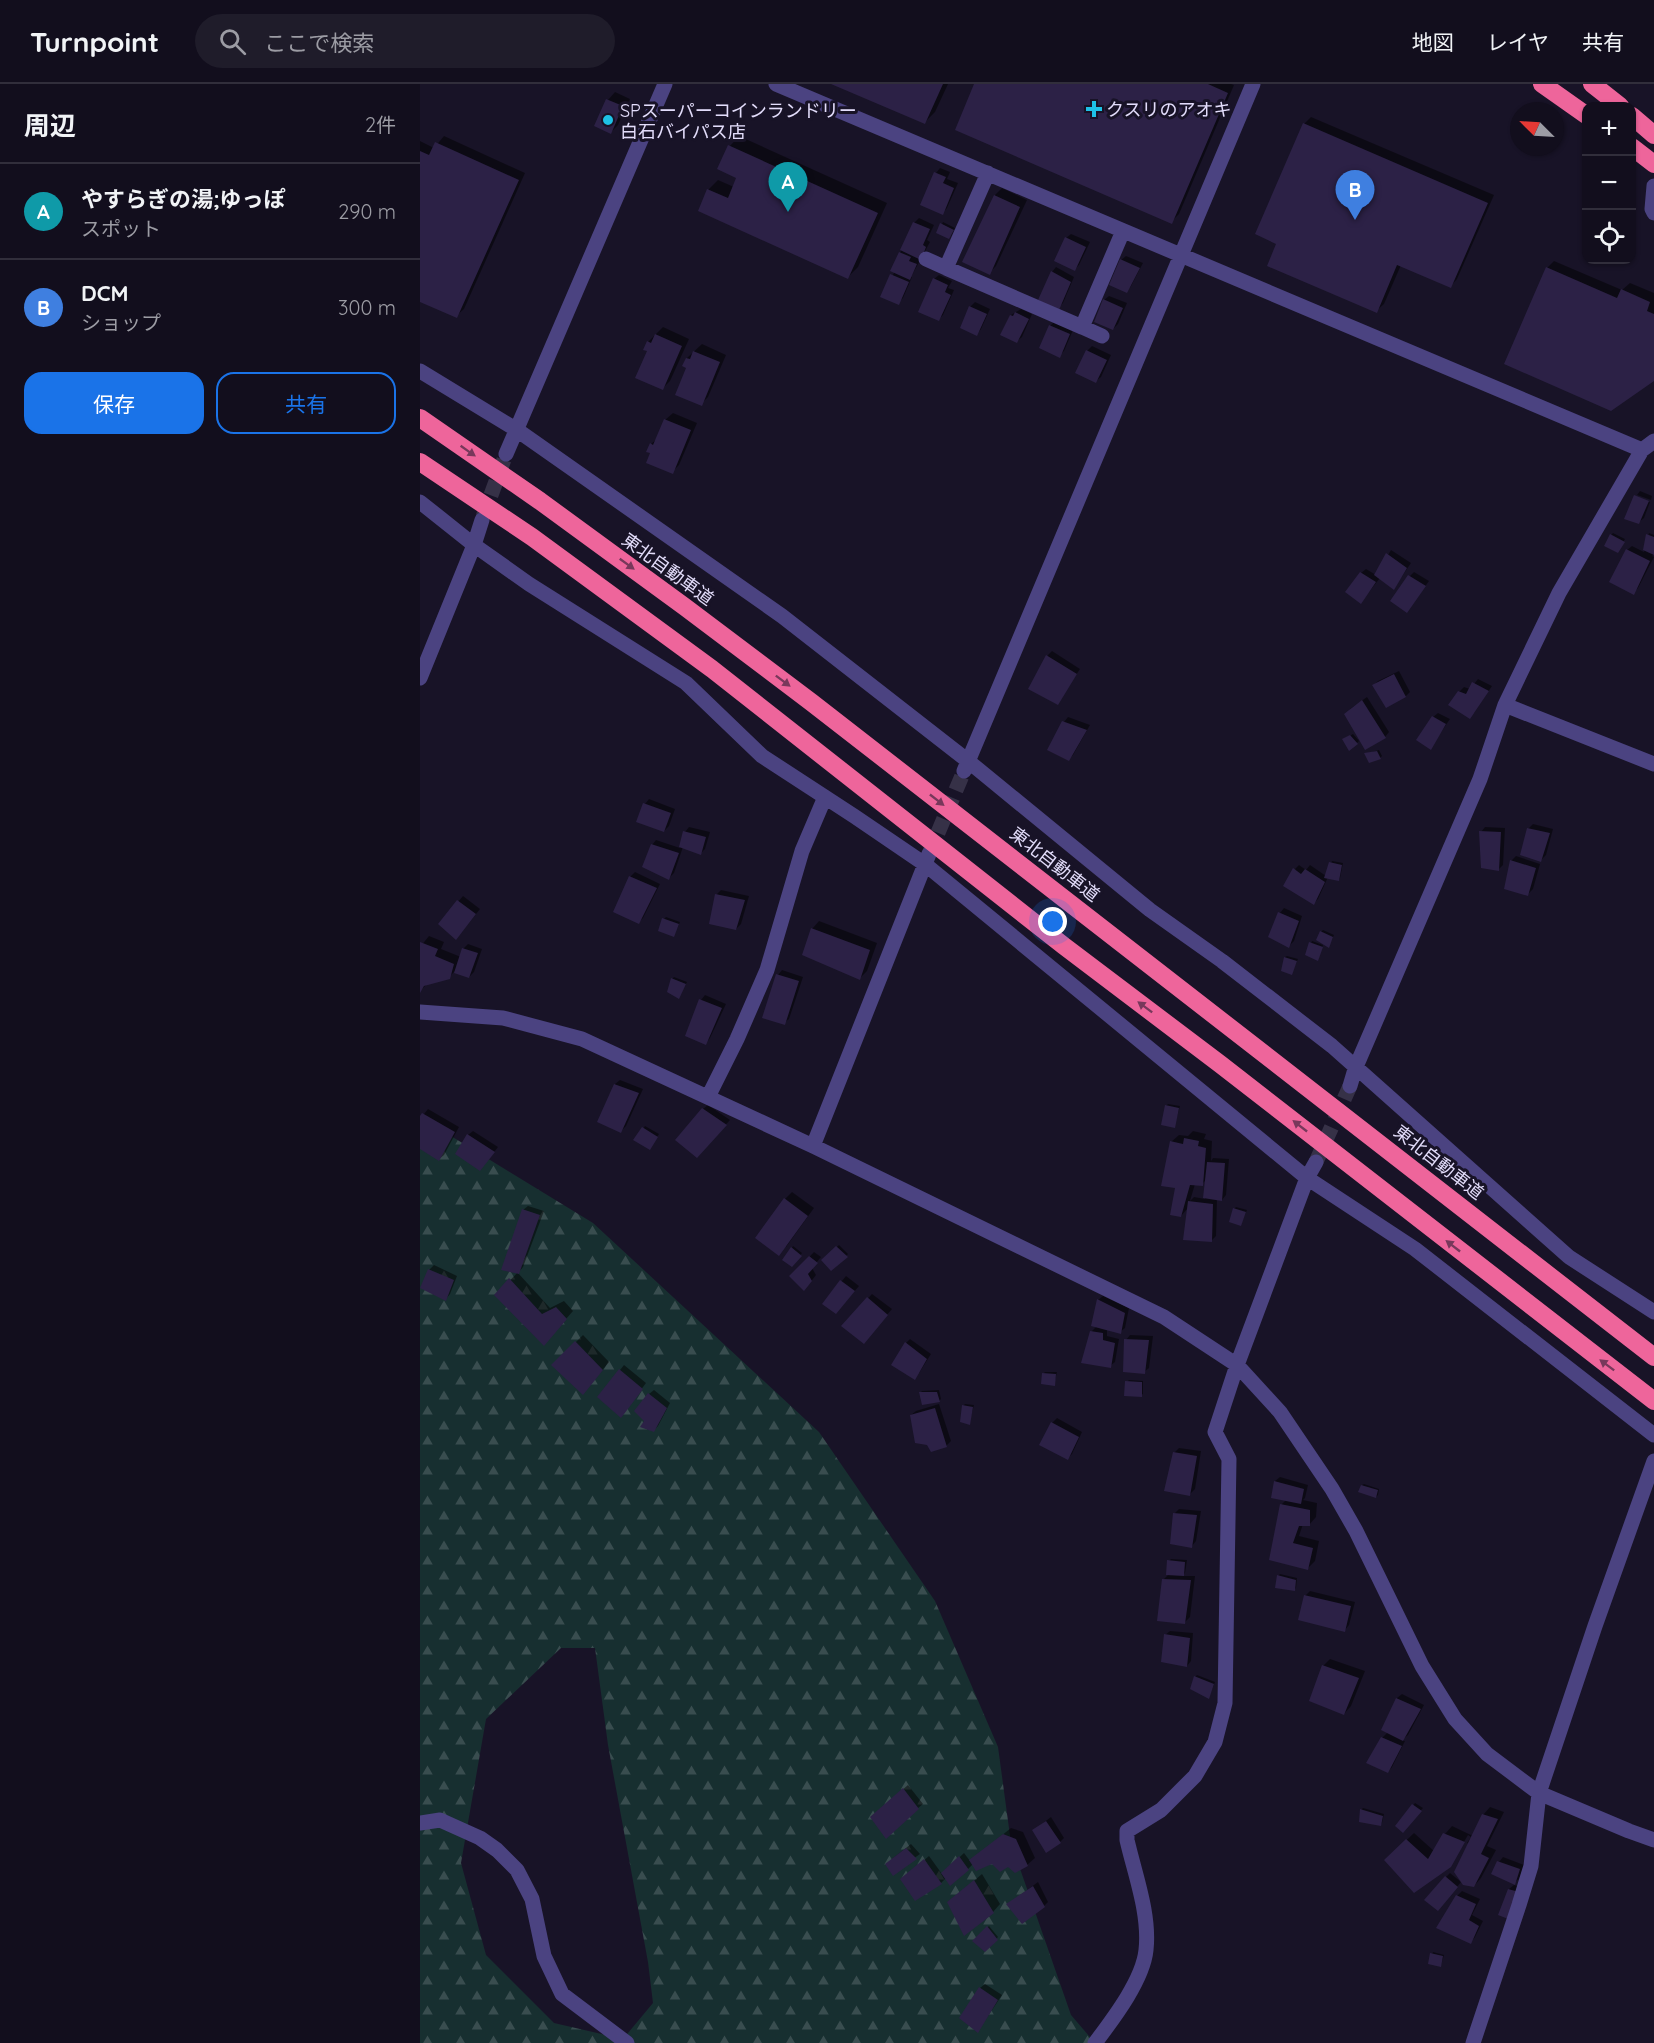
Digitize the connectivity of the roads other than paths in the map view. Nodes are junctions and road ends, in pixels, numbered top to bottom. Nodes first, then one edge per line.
1 (665, 84) edge
2 (776, 84) edge
3 (1253, 84) edge
4 (1542, 84) edge
5 (1592, 84) edge
6 (1615, 102) edge
7 (1582, 112) edge
8 (1636, 119) edge
9 (1654, 135) edge
10 (1636, 150) edge
11 (1654, 164) edge
12 (988, 174) junction
13 (1654, 186) edge
14 (1654, 213) edge
15 (1123, 231) junction
16 (1182, 256) junction
17 (926, 259) dead end
18 (946, 268) junction
19 (1082, 327) junction
20 (1102, 336) dead end
21 (420, 371) edge
22 (420, 418) edge
23 (516, 430) junction
24 (1648, 446) edge
25 (506, 454) tunnel mouth
26 (420, 462) edge
27 (420, 502) edge
28 (482, 519) tunnel mouth
29 (474, 545) junction
30 (420, 678) edge
31 (1505, 705) junction
32 (1654, 764) edge
33 (966, 766) junction
34 (825, 797) junction
35 (927, 860) junction
36 (420, 1012) edge
37 (1355, 1068) junction
38 (1350, 1086) tunnel mouth
39 (708, 1097) junction
40 (813, 1146) junction
41 (1316, 1162) tunnel mouth
42 (1306, 1178) junction
43 (1654, 1312) edge
44 (1654, 1357) edge
45 (1237, 1365) junction
46 (1654, 1401) edge
47 (1654, 1434) edge
48 (1654, 1461) edge
49 (1539, 1793) junction
50 (420, 1823) edge
51 (1654, 1839) edge
52 (627, 2043) edge
53 (1095, 2043) edge
54 (1473, 2043) edge

1 - 23 street
2 - 12 street
3 - 16 street
4 - 7 highway
5 - 6 highway
8 - 9 highway
10 - 11 highway
12 - 15 street
12 - 18 street
13 - 14 street
15 - 16 street
15 - 19 street
16 - 24 street
16 - 33 street
17 - 18 street
18 - 19 street
19 - 20 street
21 - 23 street
22 -> 44 highway, 東北自動車道
23 - 25 street
23 - 33 street
24 - 31 street
46 -> 26 highway
27 - 29 street
28 - 29 street
29 - 30 street
29 - 34 street
31 - 32 street
31 - 37 street
33 - 37 street
34 - 35 street
34 - 39 street
35 - 40 street
35 - 42 street
36 - 39 street
37 - 38 street
37 - 43 street
39 - 40 street
40 - 45 street
41 - 42 street
42 - 45 street
42 - 47 street
45 - 49 street
45 - 53 street
48 - 49 street
49 - 51 street
49 - 54 street
50 - 52 street

